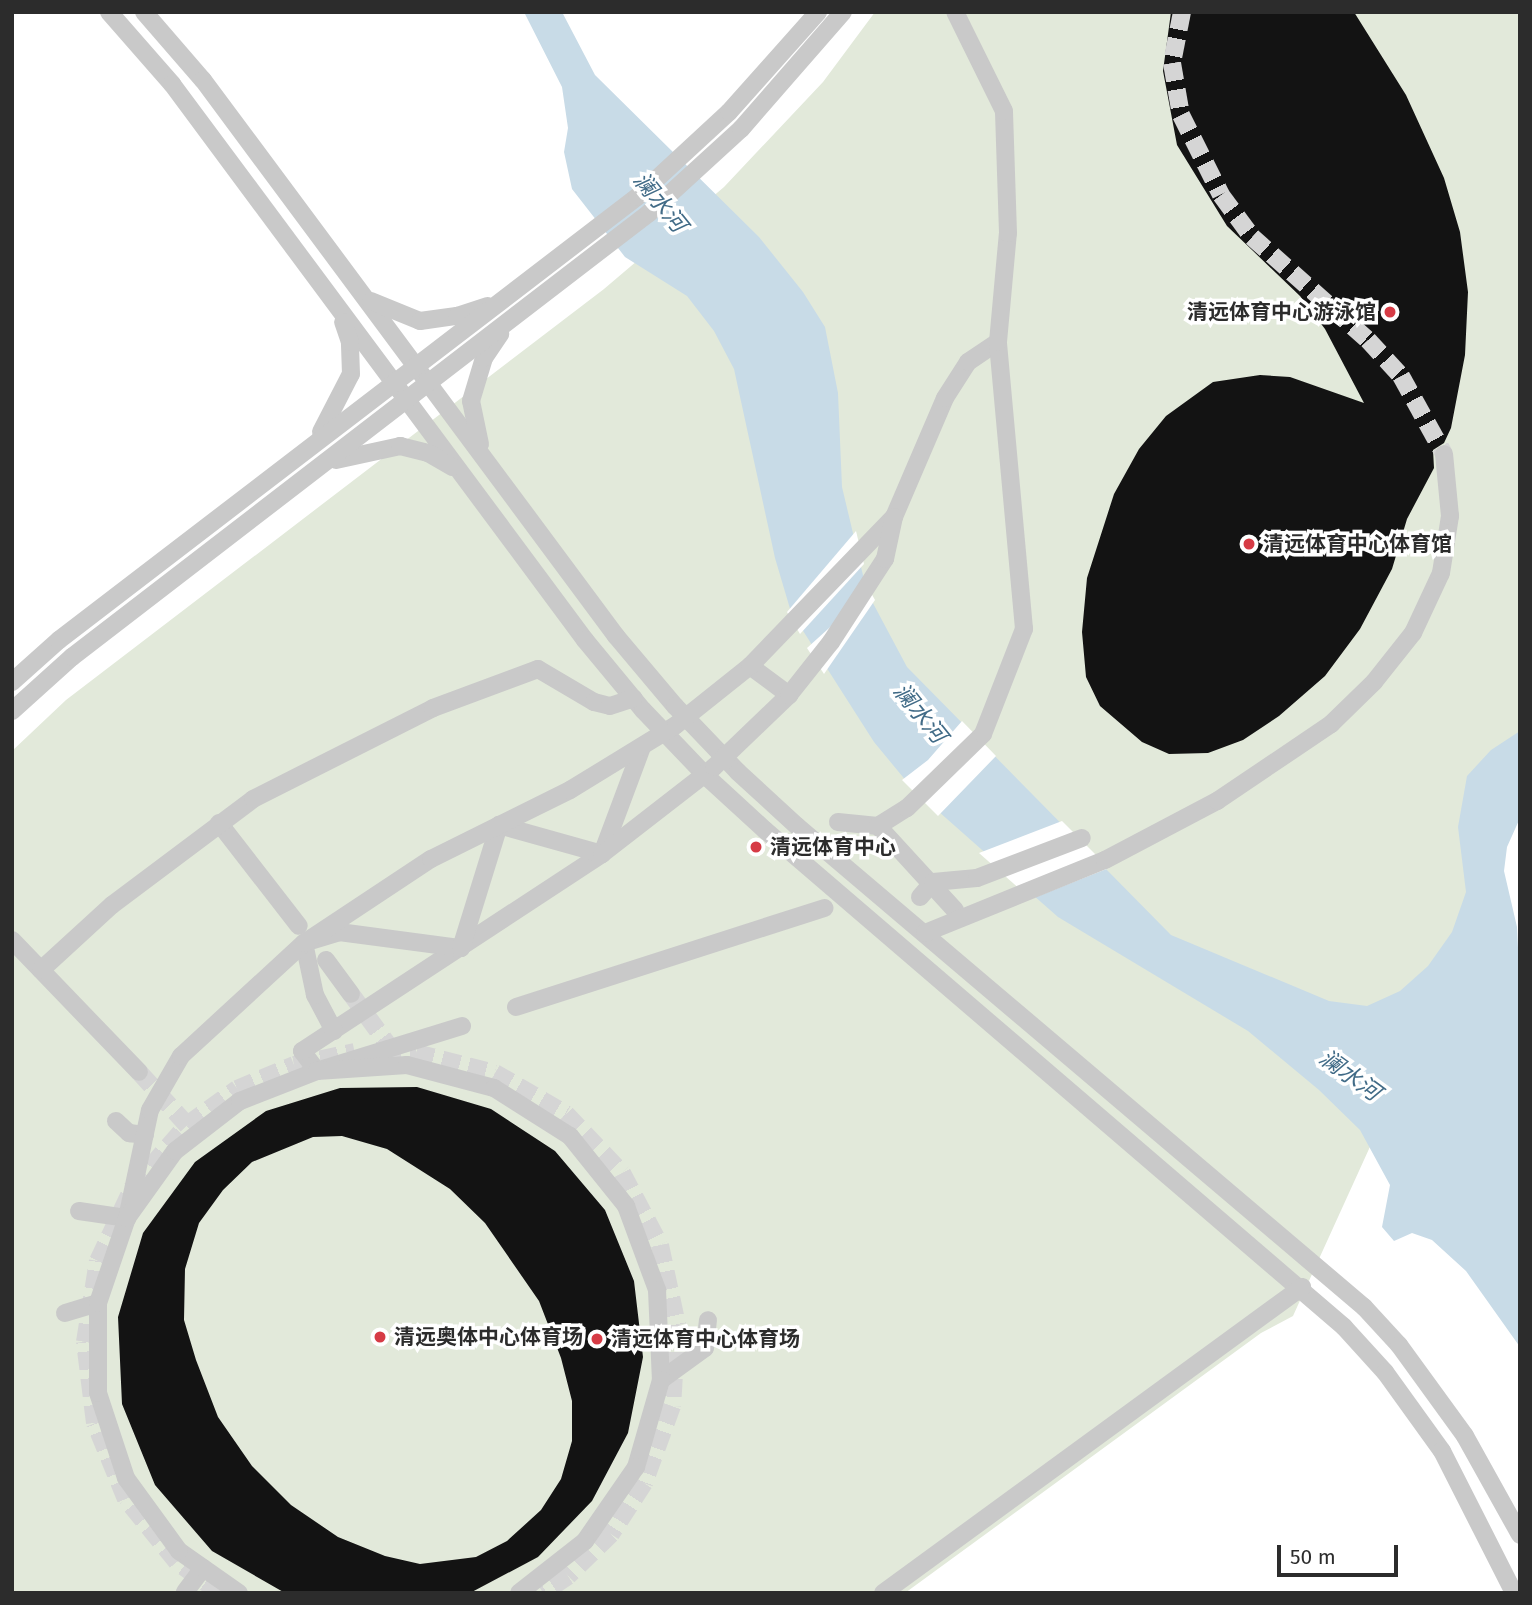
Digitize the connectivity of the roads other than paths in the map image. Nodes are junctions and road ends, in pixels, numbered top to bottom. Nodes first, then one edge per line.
1 (109, 12) edge
2 (145, 12) edge
3 (818, 12) edge
4 (843, 12) edge
5 (955, 12) edge
6 (509, 295) junction
7 (364, 296) junction
8 (339, 309) junction
9 (508, 322) junction
10 (998, 342) junction
11 (416, 366) junction
12 (394, 383) junction
13 (428, 383) junction
14 (406, 400) junction
15 (308, 448) junction
16 (1444, 454) tunnel mouth
17 (320, 466) junction
18 (491, 467) junction
19 (460, 472) junction
20 (894, 517) junction
21 (750, 666) junction
22 (12, 682) edge
23 (789, 695) junction
24 (634, 698) junction
25 (12, 711) edge
26 (642, 747) junction
27 (838, 822) dead end
28 (219, 823) junction
29 (499, 825) junction
30 (878, 826) junction
31 (1082, 838) dead end
32 (602, 854) junction
33 (933, 882) junction
34 (920, 897) dead end
35 (825, 908) dead end
36 (955, 910) dead end
37 (925, 933) junction
38 (302, 934) junction
39 (12, 940) edge
40 (461, 948) junction
41 (326, 960) dead end
42 (41, 970) junction
43 (351, 994) tunnel mouth
44 (516, 1007) dead end
45 (462, 1026) dead end
46 (334, 1031) junction
47 (317, 1071) junction
48 (139, 1072) tunnel mouth
49 (116, 1121) dead end
50 (145, 1135) junction
51 (79, 1210) dead end
52 (127, 1218) junction
53 (1302, 1287) junction
54 (98, 1303) junction
55 (65, 1313) dead end
56 (708, 1320) dead end
57 (661, 1380) junction
58 (1520, 1535) edge
59 (203, 1567) junction
60 (185, 1592) edge
61 (239, 1593) edge
62 (519, 1593) edge
63 (883, 1593) edge
64 (1514, 1593) edge

1 - 8 street
2 - 7 street
3 - 6 street
4 - 9 street
5 - 10 street
6 - 7 street
6 - 11 street
7 - 11 street
8 - 12 street
8 - 15 street
9 - 13 street
9 - 18 street
10 - 20 street
10 - 30 street
11 - 12 street
11 - 13 street
12 - 14 street
12 - 15 street
13 - 14 street
13 - 18 street
14 - 17 street
14 - 19 street
15 - 22 street
16 - 37 street
17 - 19 street
17 - 25 street
18 - 37 street
19 - 24 street
20 - 21 street, bridge
20 - 23 street, bridge
21 - 23 street
21 - 26 street, bridge
23 - 32 street, bridge
24 - 28 street
24 - 53 street
26 - 29 street, bridge
26 - 32 street
27 - 30 street
28 - 38 street
28 - 42 street
29 - 32 street
29 - 38 street
29 - 40 street
30 - 33 street
31 - 33 street
32 - 40 street
33 - 34 street
33 - 36 street
35 - 44 street
37 - 58 street
38 - 40 street
38 - 46 street
38 - 50 street
39 - 42 street
40 - 46 street
41 - 43 street
42 - 48 street
45 - 47 street
46 - 47 street
47 - 52 street
47 - 57 street
49 - 50 street
50 - 52 street
51 - 52 street
52 - 54 street
53 - 63 street
53 - 64 street
54 - 55 street
54 - 59 street
56 - 57 street
57 - 62 street
59 - 60 street
59 - 61 street

